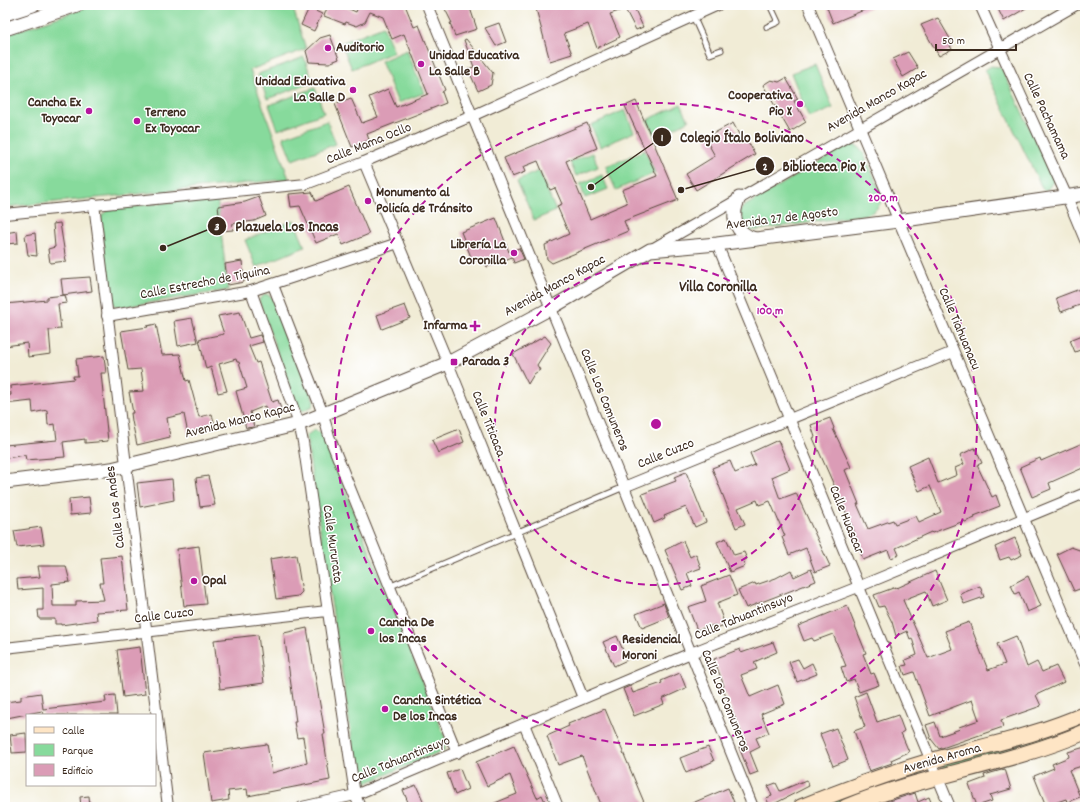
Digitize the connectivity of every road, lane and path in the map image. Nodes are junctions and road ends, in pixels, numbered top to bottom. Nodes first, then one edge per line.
1 (33, 5) edge
2 (77, 5) edge
3 (427, 5) edge
4 (718, 5) edge
5 (770, 5) edge
6 (808, 5) edge
7 (980, 5) edge
8 (1076, 5) edge
9 (5, 14) edge
10 (693, 16) junction
11 (767, 27) dead end
12 (5, 30) edge
13 (1000, 49) junction
14 (721, 50) dead end
15 (472, 116) junction
16 (860, 130) junction
17 (364, 162) junction
18 (1085, 194) edge
19 (1067, 197) junction
20 (739, 198) junction
21 (94, 204) junction
22 (5, 214) edge
23 (898, 221) junction
24 (755, 239) junction
25 (1085, 240) edge
26 (398, 243) junction
27 (717, 244) junction
28 (650, 250) junction
29 (273, 285) junction
30 (251, 291) junction
31 (551, 308) junction
32 (107, 316) junction
33 (953, 352) junction
34 (448, 363) junction
35 (323, 414) junction
36 (789, 419) junction
37 (299, 424) junction
38 (125, 466) junction
39 (5, 482) edge
40 (624, 486) junction
41 (1085, 492) edge
42 (1024, 519) junction
43 (517, 532) junction
44 (391, 586) junction
45 (858, 587) junction
46 (327, 611) junction
47 (146, 632) junction
48 (5, 648) edge
49 (691, 654) junction
50 (1085, 664) edge
51 (583, 698) junction
52 (1085, 714) edge
53 (524, 724) junction
54 (1085, 732) edge
55 (457, 753) junction
56 (931, 761) junction
57 (937, 778) junction
58 (355, 795) junction
59 (168, 807) edge
60 (302, 807) edge
61 (360, 807) edge
62 (558, 807) edge
63 (753, 807) edge
64 (801, 807) edge
65 (846, 807) edge
66 (950, 807) edge

1 - 9 street
2 - 12 street
3 - 15 street, Calle Los Comuneros
4 - 10 street, Calle Mama Ocllo
5 - 11 lane
6 - 16 street, Calle Tiahuanacu
7 - 13 street, Calle Pachamama
8 - 13 street, Avenida Manco Kapac
10 - 14 lane
10 - 15 street, Calle Mama Ocllo
13 - 16 street, Avenida Manco Kapac
13 - 19 street, Calle Pachamama
15 - 17 street, Calle Mama Ocllo
15 - 31 street, Calle Los Comuneros
16 - 20 street, Avenida Manco Kapac
16 - 23 street, Calle Tiahuanacu
17 - 21 street, Calle Mama Ocllo
17 - 26 street, Calle Titicaca
18 - 19 street, Avenida 27 de Agosto
19 - 23 street, Avenida 27 de Agosto
19 - 25 street, Calle Pachamama
20 - 24 street
20 - 28 street, Avenida Manco Kapac
21 - 22 street, Calle Mama Ocllo
21 - 32 street, Calle Los Andes
23 - 24 street, Avenida 27 de Agosto
23 - 33 street, Calle Tiahuanacu
24 - 27 street, Avenida 27 de Agosto
26 - 29 street, Calle Estrecho de Tiquina
26 - 34 street, Calle Titicaca
27 - 28 street, Avenida 27 de Agosto
27 - 36 street, Calle Huascar
28 - 31 street, Avenida Manco Kapac
29 - 30 street, Calle Estrecho de Tiquina
29 - 35 street, Calle Mururata
30 - 32 street, Calle Estrecho de Tiquina
30 - 37 street, Calle Mururata
31 - 34 street, Avenida Manco Kapac
31 - 40 street, Calle Los Comuneros
32 - 38 street, Calle Los Andes
33 - 36 street, Calle Cuzco
33 - 42 street, Calle Tiahuanacu
34 - 35 street, Avenida Manco Kapac
34 - 43 street, Calle Titicaca
35 - 37 street, Avenida Manco Kapac
35 - 44 street, Calle Mururata
36 - 40 street, Calle Cuzco
36 - 45 street, Calle Huascar
37 - 38 street, Avenida Manco Kapac
37 - 46 street, Calle Mururata
38 - 39 street, Avenida Manco Kapac
38 - 47 street, Calle Los Andes
40 - 43 lane, Calle Cuzco
40 - 49 street, Calle Los Comuneros
41 - 42 street, Calle Tahuantinsuyo
42 - 45 street, Calle Tahuantinsuyo
42 - 50 street, Calle Tiahuanacu
43 - 44 lane, Calle Cuzco
43 - 51 street, Calle Titicaca
44 - 55 street, Calle Mururata
45 - 49 street, Calle Tahuantinsuyo
45 - 56 street, Calle Huascar
46 - 47 street, Calle Cuzco
46 - 58 street, Calle Mururata
47 - 48 street, Calle Cuzco
47 - 59 street, Calle Los Andes
49 - 51 street, Calle Tahuantinsuyo
49 - 63 street, Calle Los Comuneros
51 - 53 street, Calle Tahuantinsuyo
52 - 56 main road, Avenida Aroma
53 - 55 street, Calle Tahuantinsuyo
53 - 62 street
54 - 57 main road, Avenida Aroma
55 - 58 street, Calle Tahuantinsuyo
56 - 57 street, Calle Huascar
56 - 64 main road, Avenida Aroma
57 - 65 main road, Avenida Aroma
57 - 66 street, Calle Huascar
58 - 60 street, Calle Tahuantinsuyo
58 - 61 street, Calle Mururata

